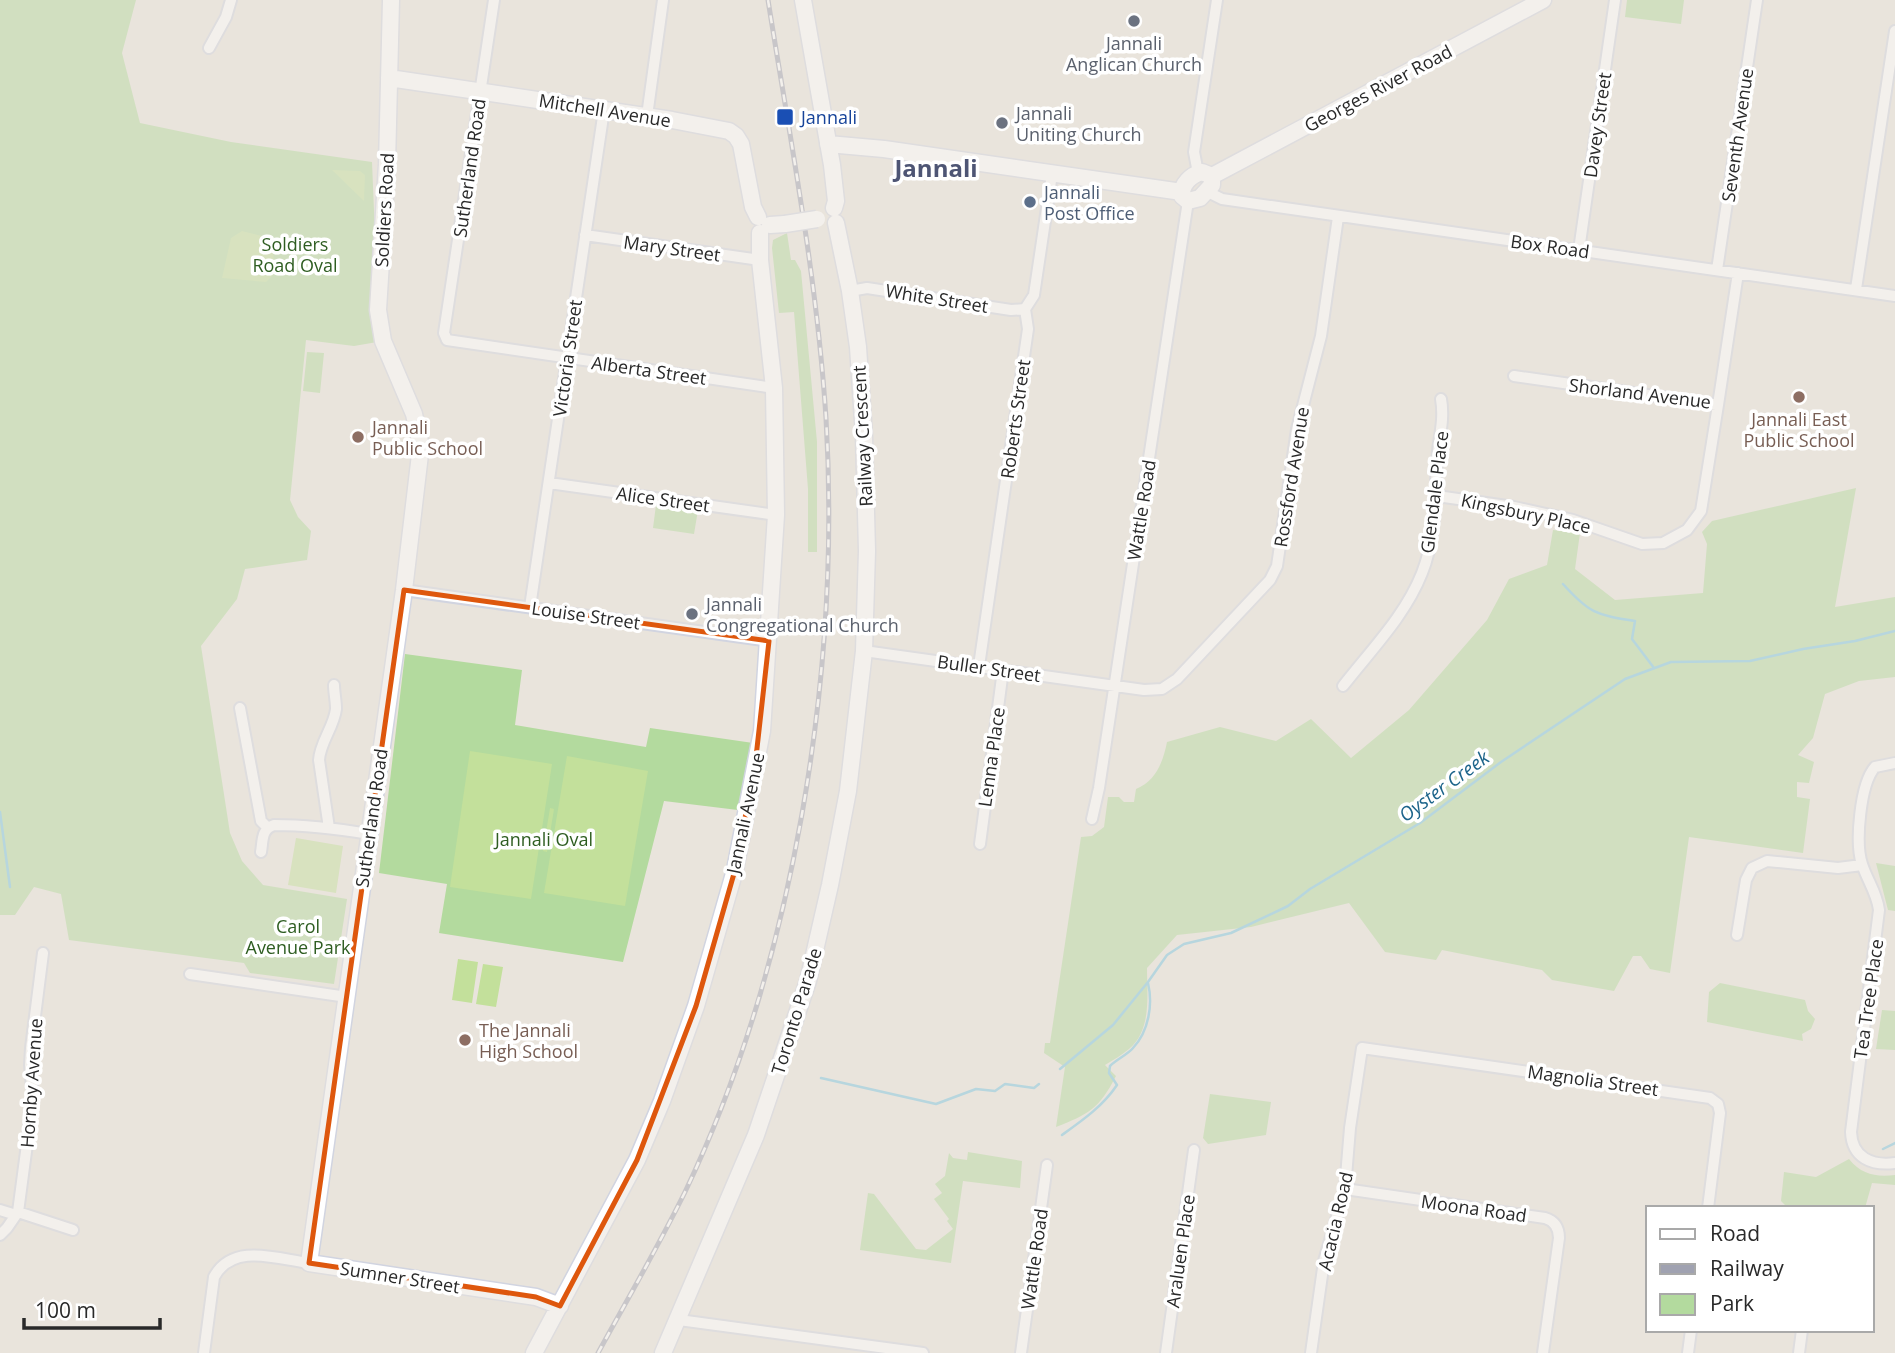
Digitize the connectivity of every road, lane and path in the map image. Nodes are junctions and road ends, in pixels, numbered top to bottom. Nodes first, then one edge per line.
1 (231, 0) edge
2 (391, 0) edge
3 (494, 0) edge
4 (663, 0) edge
5 (803, 0) edge
6 (1217, 0) edge
7 (1543, 0) edge
8 (1615, 0) edge
9 (1757, 0) edge
10 (1895, 31) edge
11 (209, 48) dead end
12 (388, 78) junction
13 (480, 92) junction
14 (604, 110) junction
15 (647, 116) junction
16 (828, 144) junction
17 (1052, 174) junction
18 (1206, 180) junction
19 (1185, 196) junction
20 (829, 217) junction
21 (1338, 217) junction
22 (768, 225) junction
23 (585, 235) junction
24 (1579, 250) junction
25 (760, 260) junction
26 (1717, 270) junction
27 (1738, 273) junction
28 (1856, 289) junction
29 (850, 290) junction
30 (1895, 296) edge
31 (1025, 309) junction
32 (444, 336) joint
33 (566, 358) junction
34 (1514, 376) dead end
35 (774, 388) junction
36 (1441, 399) dead end
37 (1718, 405) junction
38 (414, 414) joint
39 (549, 483) junction
40 (1437, 496) junction
41 (776, 515) junction
42 (404, 590) junction
43 (530, 607) junction
44 (769, 641) junction
45 (864, 651) junction
46 (979, 666) junction
47 (1003, 670) junction
48 (334, 685) dead end
49 (1115, 686) junction
50 (1343, 686) dead end
51 (240, 708) dead end
52 (1895, 762) edge
53 (1092, 819) dead end
54 (267, 827) junction
55 (329, 828) junction
56 (369, 834) junction
57 (979, 844) dead end
58 (261, 852) dead end
59 (1862, 866) junction
60 (1737, 935) dead end
61 (43, 953) dead end
62 (190, 974) dead end
63 (347, 997) junction
64 (1362, 1048) joint
65 (1194, 1150) dead end
66 (1895, 1163) edge
67 (1047, 1165) dead end
68 (1345, 1189) junction
69 (1708, 1206) edge
70 (0, 1210) edge
71 (17, 1214) junction
72 (73, 1230) dead end
73 (0, 1234) edge
74 (309, 1263) junction
75 (559, 1306) junction
76 (679, 1320) junction
77 (1691, 1332) edge
78 (1802, 1332) edge
79 (884, 1350) edge
80 (204, 1353) edge
81 (534, 1353) edge
82 (663, 1353) edge
83 (923, 1353) edge
84 (1021, 1353) edge
85 (1166, 1353) edge
86 (1311, 1353) edge
87 (1543, 1353) edge
88 (1688, 1353) edge
89 (1799, 1353) edge

1 - 11 street
2 - 12 street, Soldiers Road
3 - 13 street, Sutherland Road
4 - 15 street
5 - 16 street, Railway Crescent
6 - 18 street
7 - 18 street, Georges River Road
8 - 24 street, Davey Street
9 - 26 street, Seventh Avenue
10 - 28 street
12 - 13 street, Mitchell Avenue
12 - 38 street, Soldiers Road
13 - 14 street, Mitchell Avenue
13 - 32 street, Sutherland Road
14 - 15 street, Mitchell Avenue
14 - 23 street, Victoria Street
15 - 22 street, Mitchell Avenue
16 - 17 street
16 - 20 street, Railway Crescent
17 - 19 street
17 - 31 street, Roberts Street
18 - 19 street
18 - 21 street, Box Road
19 - 49 street, Wattle Road
20 - 22 street, bridge
20 - 29 street, Railway Crescent
21 - 24 street, Box Road
21 - 49 street, Rossford Avenue
22 - 25 street, Jannali Avenue
23 - 25 street, Mary Street
23 - 33 street, Victoria Street
24 - 26 street, Box Road
25 - 35 street, Jannali Avenue
26 - 27 street, Box Road
27 - 28 street, Box Road
27 - 37 street, Shorland Avenue
28 - 30 street, Box Road
29 - 31 street, White Street
29 - 45 street, Railway Crescent
31 - 46 street, Roberts Street
32 - 33 street, Alberta Street
33 - 35 street, Alberta Street
33 - 39 street, Victoria Street
34 - 37 street, Shorland Avenue
35 - 41 street, Jannali Avenue
36 - 40 street, Glendale Place
37 - 40 street, Kingsbury Place
38 - 42 street, Sutherland Road
39 - 41 street, Alice Street
39 - 43 street, Victoria Street
40 - 50 street, Glendale Place
41 - 44 street, Jannali Avenue
42 - 43 street, Louise Street
42 - 56 street, Sutherland Road
43 - 44 street, Louise Street
44 - 75 street, Jannali Avenue
45 - 46 street, Buller Street
45 - 76 street, Toronto Parade
46 - 47 street, Buller Street
47 - 49 street, Buller Street
47 - 57 street, Lenna Place
48 - 55 street
49 - 53 street, Wattle Road
51 - 54 street
52 - 59 street, Tea Tree Place
54 - 55 street
54 - 58 street
55 - 56 street
56 - 63 street, Sutherland Road
59 - 60 street
59 - 66 street, Tea Tree Place
61 - 71 street, Hornby Avenue
62 - 63 street
63 - 74 street, Sutherland Road
64 - 68 street, Acacia Road
64 - 69 street, Magnolia Street
65 - 85 street, Araluen Place
67 - 84 street, Wattle Road
68 - 86 street, Acacia Road
68 - 87 street, Moona Road
70 - 71 street
71 - 72 street
71 - 73 street
74 - 75 street, Sumner Street
74 - 80 street, Sumner Street
75 - 81 street, Jannali Avenue
76 - 79 street
76 - 82 street, Toronto Parade
77 - 88 street
78 - 89 street
79 - 83 street

